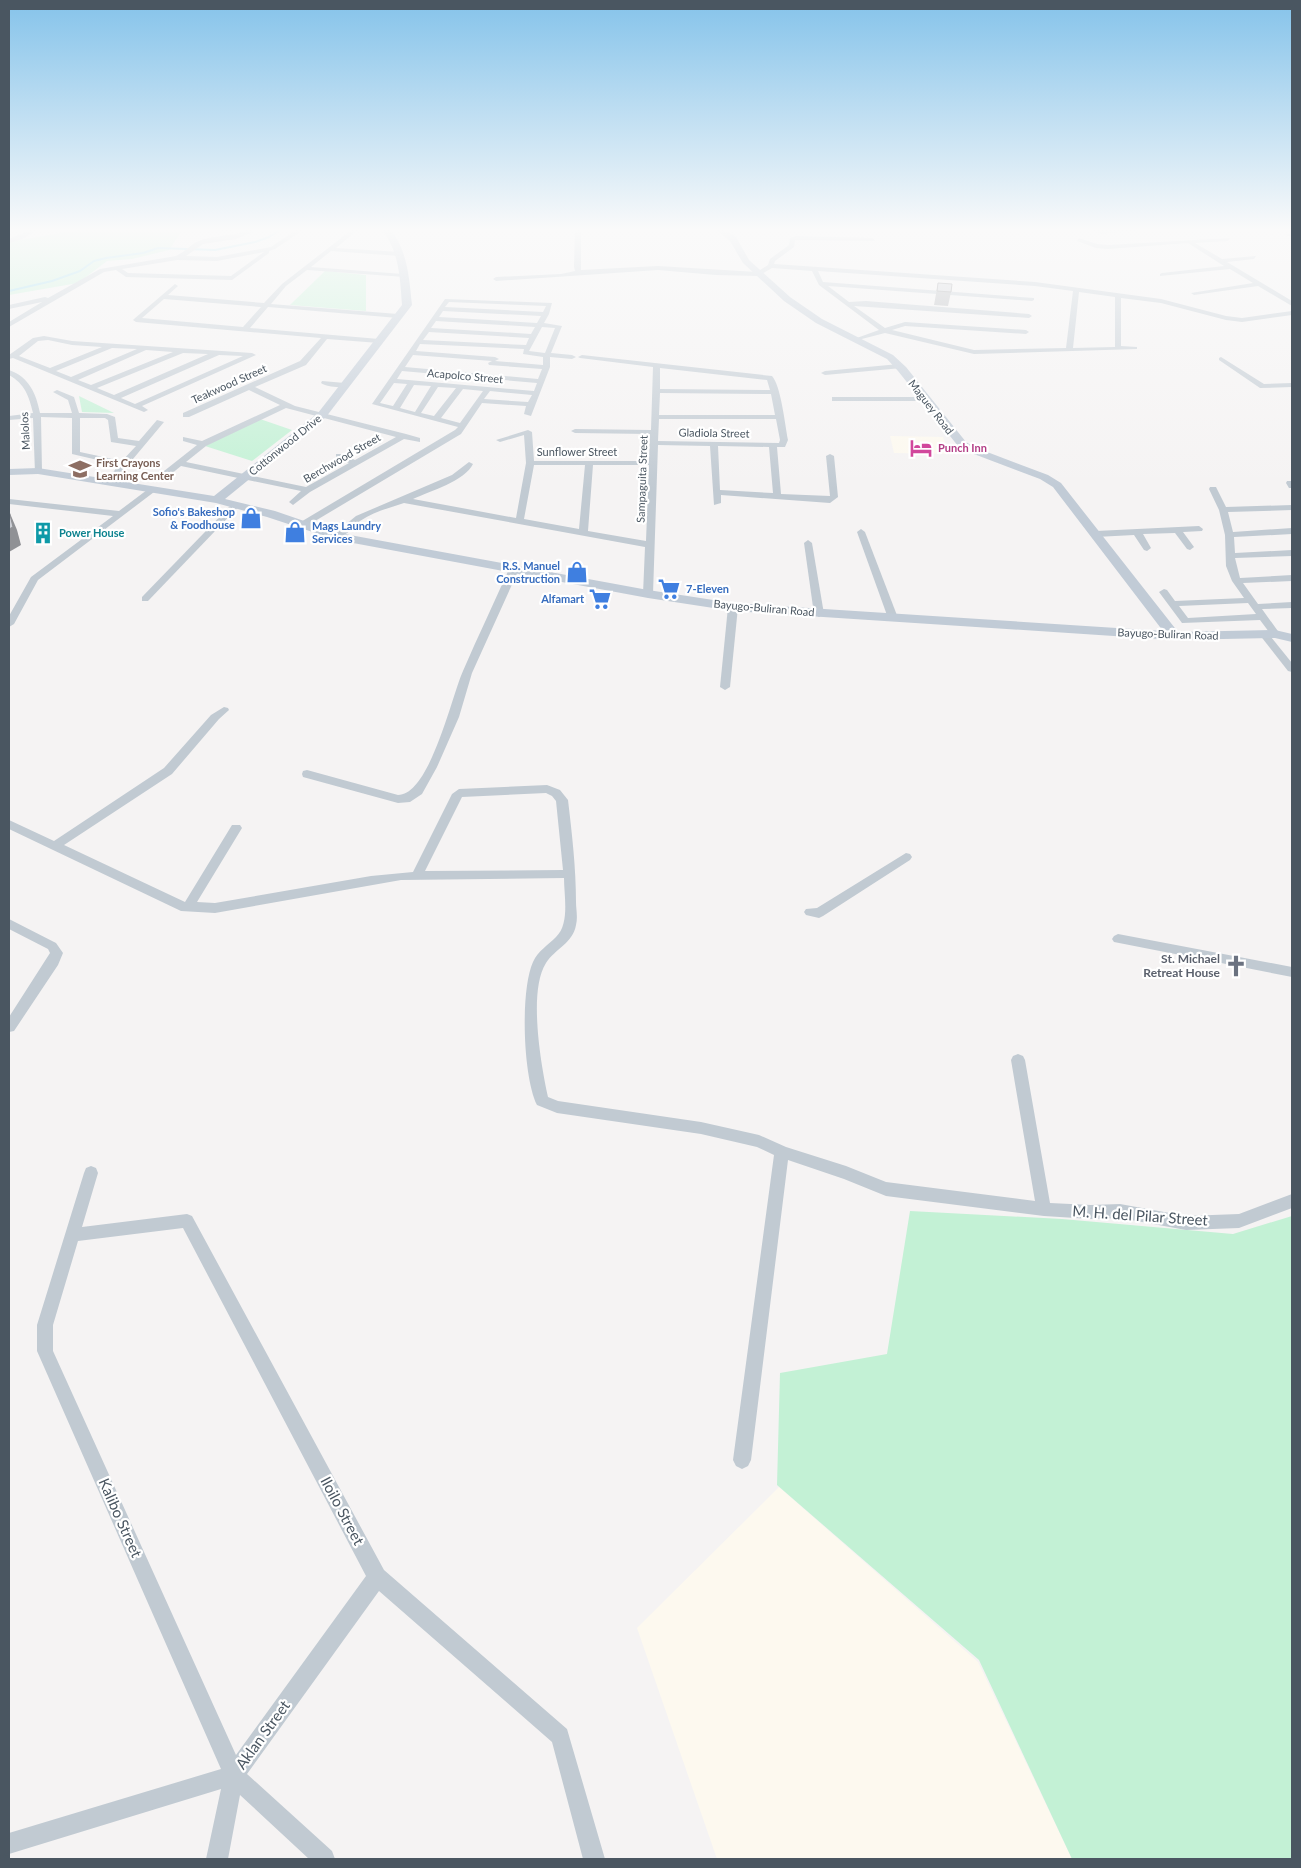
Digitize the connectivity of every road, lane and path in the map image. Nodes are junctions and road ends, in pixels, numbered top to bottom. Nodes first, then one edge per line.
1 (25, 315) edge
2 (141, 315) edge
3 (257, 315) edge
4 (388, 315) edge
5 (438, 315) edge
6 (545, 315) edge
7 (811, 315) edge
8 (863, 315) edge
9 (1019, 315) edge
10 (1073, 315) edge
11 (1118, 315) edge
12 (1215, 315) edge
13 (1276, 315) edge
14 (398, 316) joint
15 (1029, 316) joint
16 (435, 319) junction
17 (540, 324) junction
18 (9, 325) edge
19 (245, 329) junction
20 (428, 330) junction
21 (883, 330) junction
22 (326, 336) junction
23 (534, 336) junction
24 (856, 340) junction
25 (379, 341) junction
26 (418, 342) junction
27 (1024, 342) junction
28 (112, 346) junction
29 (504, 346) junction
30 (147, 348) junction
31 (527, 348) junction
32 (1118, 348) junction
33 (1135, 348) dead end
34 (184, 350) junction
35 (1069, 350) junction
36 (220, 352) junction
37 (412, 353) junction
38 (548, 355) junction
39 (11, 357) edge
40 (572, 357) dead end
41 (582, 357) dead end
42 (495, 359) junction
43 (1221, 359) dead end
44 (658, 366) junction
45 (899, 366) junction
46 (546, 367) junction
47 (400, 369) junction
48 (50, 371) junction
49 (9, 372) edge
50 (826, 373) dead end
51 (70, 380) junction
52 (392, 381) junction
53 (540, 381) junction
54 (324, 383) dead end
55 (412, 383) junction
56 (345, 385) junction
57 (436, 385) junction
58 (1292, 385) edge
59 (250, 387) junction
60 (461, 387) junction
61 (90, 388) junction
62 (487, 390) junction
63 (656, 391) junction
64 (57, 392) dead end
65 (775, 392) junction
66 (537, 393) junction
67 (114, 398) junction
68 (835, 399) dead end
69 (925, 399) junction
70 (480, 402) junction
71 (530, 404) junction
72 (286, 405) junction
73 (134, 407) junction
74 (395, 409) junction
75 (144, 410) dead end
76 (417, 414) junction
77 (528, 414) dead end
78 (37, 415) junction
79 (76, 415) junction
80 (186, 415) dead end
81 (322, 415) junction
82 (656, 417) junction
83 (779, 417) junction
84 (9, 418) edge
85 (436, 419) junction
86 (160, 422) dead end
87 (463, 426) junction
88 (575, 431) dead end
89 (655, 432) junction
90 (403, 436) junction
91 (186, 439) dead end
92 (417, 440) dead end
93 (500, 440) dead end
94 (655, 443) junction
95 (141, 444) junction
96 (203, 444) junction
97 (714, 444) junction
98 (773, 445) junction
99 (339, 456) dead end
100 (830, 456) dead end
101 (588, 462) junction
102 (179, 463) junction
103 (355, 463) junction
104 (530, 463) junction
105 (654, 463) junction
106 (123, 464) junction
107 (469, 464) dead end
108 (38, 471) junction
109 (9, 472) edge
110 (245, 477) junction
111 (162, 478) dead end
112 (109, 482) junction
113 (154, 489) junction
114 (1213, 489) dead end
115 (308, 490) junction
116 (716, 492) junction
117 (777, 496) junction
118 (216, 500) junction
119 (404, 500) junction
120 (9, 501) edge
121 (294, 502) dead end
122 (717, 503) dead end
123 (236, 505) junction
124 (1292, 507) edge
125 (1224, 510) junction
126 (121, 514) junction
127 (519, 522) junction
128 (302, 525) junction
129 (1199, 529) dead end
130 (1176, 530) junction
131 (1292, 531) edge
132 (861, 532) dead end
133 (1137, 532) junction
134 (583, 533) junction
135 (1096, 534) junction
136 (1229, 534) junction
137 (337, 536) junction
138 (808, 543) dead end
139 (651, 545) junction
140 (1190, 546) dead end
141 (1147, 548) dead end
142 (1292, 554) edge
143 (1231, 556) junction
144 (514, 569) junction
145 (1292, 578) edge
146 (1237, 581) junction
147 (1164, 592) dead end
148 (648, 594) junction
149 (145, 598) dead end
150 (1173, 604) junction
151 (1253, 604) junction
152 (1292, 605) edge
153 (733, 607) junction
154 (820, 614) junction
155 (1262, 616) junction
156 (893, 618) junction
157 (9, 624) edge
158 (1269, 634) junction
159 (1174, 636) junction
160 (1292, 638) edge
161 (1292, 669) edge
162 (725, 687) dead end
163 (224, 710) dead end
164 (307, 774) dead end
165 (9, 824) edge
166 (236, 828) dead end
167 (55, 846) junction
168 (906, 857) dead end
169 (570, 874) junction
170 (417, 876) junction
171 (189, 906) junction
172 (810, 912) dead end
173 (9, 924) edge
174 (1118, 939) dead end
175 (1292, 972) edge
176 (9, 1026) edge
177 (1018, 1060) dead end
178 (782, 1152) junction
179 (91, 1173) dead end
180 (1292, 1201) edge
181 (1044, 1209) junction
182 (72, 1234) junction
183 (742, 1460) dead end
184 (378, 1577) junction
185 (234, 1775) junction
186 (9, 1844) edge
187 (217, 1859) edge
188 (324, 1859) edge
189 (594, 1859) edge

1 - 18 street
2 - 19 street
3 - 19 street
4 - 14 street
5 - 16 street
6 - 17 street
7 - 24 street, Maguey Road
8 - 21 street
9 - 15 street
10 - 35 street
11 - 32 street
12 - 13 street
14 - 25 street, Cottonwood Drive
15 - 27 street
16 - 17 street
16 - 20 street
17 - 23 street
17 - 38 street
19 - 22 street
20 - 23 street
20 - 26 street
21 - 24 street
21 - 27 street
21 - 27 street
22 - 25 street
22 - 59 street, Teakwood Street
23 - 31 street
24 - 45 street, Maguey Road
25 - 56 street, Cottonwood Drive
26 - 29 street
26 - 37 street
27 - 35 street
28 - 30 street
28 - 39 street
28 - 48 street
29 - 31 street
29 - 42 street
30 - 34 street
30 - 51 street
31 - 38 street
32 - 33 street
32 - 35 street
34 - 36 street
34 - 61 street
36 - 67 street
36 - 73 street
37 - 42 street
37 - 47 street
38 - 40 street
38 - 46 street
39 - 48 street
41 - 44 street
42 - 46 street
43 - 58 street
44 - 63 street, Sampaguita Street
44 - 65 street
45 - 50 street
45 - 69 street, Maguey Road
46 - 53 street
47 - 52 street
47 - 53 street
48 - 51 street
49 - 78 street, Malolos
51 - 61 street
52 - 55 street, Acapolco Street
52 - 74 street
53 - 66 street
54 - 56 street
55 - 57 street, Acapolco Street
55 - 74 street
56 - 81 street, Cottonwood Drive
57 - 60 street, Acapolco Street
57 - 76 street
59 - 72 street
59 - 80 street, Teakwood Street
60 - 62 street, Acapolco Street
60 - 85 street
61 - 67 street
62 - 66 street, Acapolco Street
62 - 70 street
63 - 65 street
63 - 82 street, Sampaguita Street
64 - 79 street
65 - 83 street
66 - 71 street
67 - 73 street
68 - 69 street
69 - 135 street, Maguey Road
70 - 71 street
70 - 87 street
71 - 77 street
72 - 81 street
72 - 96 street
73 - 75 street
74 - 76 street
76 - 85 street
78 - 79 street
78 - 84 street
78 - 108 street, Malolos
79 - 95 street
79 - 106 street
81 - 90 street
81 - 110 street, Cottonwood Drive
82 - 83 street
82 - 89 street, Sampaguita Street
83 - 98 street
85 - 87 street
86 - 95 street
87 - 128 street
88 - 89 street
89 - 94 street, Sampaguita Street
90 - 92 street
90 - 103 street, Berchwood Street
91 - 96 street
93 - 104 street
94 - 97 street, Gladiola Street
94 - 105 street, Sampaguita Street
95 - 106 street
96 - 102 street
97 - 98 street, Gladiola Street
97 - 116 street
98 - 117 street
99 - 103 street
100 - 117 street
101 - 104 street, Sunflower Street
101 - 105 street, Sunflower Street
101 - 134 street
102 - 110 street
102 - 111 street
103 - 115 street, Berchwood Street
104 - 127 street
105 - 139 street, Sampaguita Street
106 - 112 street
107 - 119 street
108 - 109 street, Bayugo-Buliran Road
108 - 112 street, Bayugo-Buliran Road
110 - 115 street
110 - 118 street, Cottonwood Drive
112 - 113 street, Bayugo-Buliran Road
113 - 118 street, Bayugo-Buliran Road
113 - 126 street
114 - 125 street
115 - 121 street, Berchwood Street
116 - 117 street
116 - 122 street
118 - 123 street, Bayugo-Buliran Road
119 - 127 street
119 - 137 street
120 - 126 street
123 - 128 street, Bayugo-Buliran Road
123 - 149 street
124 - 125 street
125 - 136 street
126 - 157 street
127 - 134 street
128 - 137 street, Bayugo-Buliran Road
129 - 130 street
130 - 133 street
130 - 140 street
131 - 136 street
132 - 156 street
133 - 135 street
133 - 141 street
134 - 139 street
135 - 159 street, Maguey Road
136 - 143 street
137 - 144 street, Bayugo-Buliran Road
138 - 154 street
139 - 148 street, Sampaguita Street
142 - 143 street
143 - 146 street
144 - 148 street, Bayugo-Buliran Road
144 - 164 street
145 - 146 street
146 - 151 street
147 - 150 street
148 - 153 street, Bayugo-Buliran Road
150 - 151 street
150 - 155 street
151 - 152 street
151 - 155 street
153 - 154 street, Bayugo-Buliran Road
153 - 162 street
154 - 156 street, Bayugo-Buliran Road
155 - 158 street
156 - 159 street, Bayugo-Buliran Road
158 - 159 street, Bayugo-Buliran Road
158 - 160 street, Bayugo-Buliran Road
158 - 161 street
163 - 167 street
165 - 167 street
166 - 171 street
167 - 171 street
168 - 172 street
169 - 170 street
169 - 170 street
169 - 178 street, M. H. del Pilar Street
170 - 171 street
173 - 176 street
174 - 175 street
177 - 181 street
178 - 181 street, M. H. del Pilar Street
178 - 183 street
179 - 182 street, Kalibo Street
180 - 181 street, M. H. del Pilar Street
182 - 184 street, Iloilo Street
182 - 185 street, Kalibo Street
184 - 185 street, Aklan Street
184 - 189 street, Iloilo Street
185 - 186 street, Aklan Street
185 - 187 street
185 - 188 street

